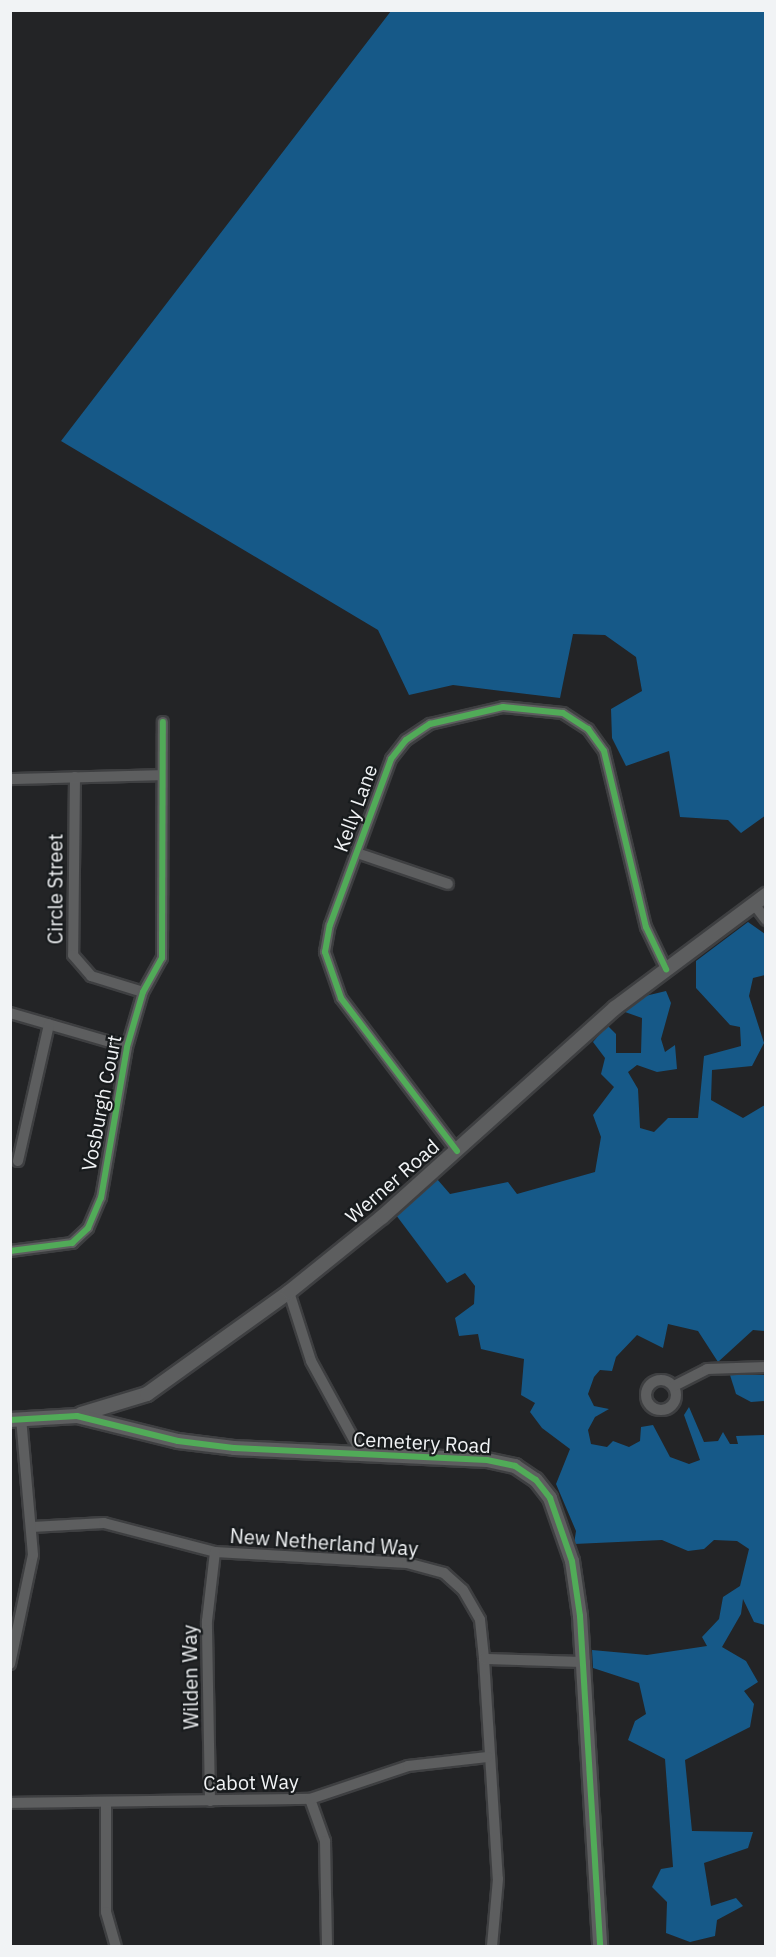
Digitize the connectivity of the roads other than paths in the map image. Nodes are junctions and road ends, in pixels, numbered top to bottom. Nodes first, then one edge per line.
1 (163, 722) dead end
2 (162, 775) junction
3 (75, 777) junction
4 (10, 778) edge
5 (357, 853) junction
6 (448, 884) dead end
7 (760, 900) edge
8 (765, 920) edge
9 (666, 969) junction
10 (143, 992) junction
11 (10, 1013) edge
12 (49, 1024) junction
13 (127, 1047) junction
14 (457, 1151) junction
15 (18, 1161) dead end
16 (10, 1251) edge
17 (289, 1292) junction
18 (765, 1367) edge
19 (674, 1386) dead end
20 (77, 1416) junction
21 (16, 1419) edge
22 (363, 1456) junction
23 (32, 1527) junction
24 (215, 1552) junction
25 (484, 1659) junction
26 (585, 1662) junction
27 (10, 1664) edge
28 (487, 1757) junction
29 (310, 1799) junction
30 (210, 1801) junction
31 (106, 1802) junction
32 (10, 1803) edge
33 (116, 1947) edge
34 (327, 1947) edge
35 (492, 1947) edge
36 (600, 1947) edge

1 - 2 street, Vosburgh Court
2 - 3 street
2 - 10 street, Vosburgh Court
3 - 4 street
3 - 10 street, Circle Street
5 - 6 street
5 - 9 street, Kelly Lane
5 - 14 street, Kelly Lane
7 - 8 street
7 - 9 street, Werner Road
9 - 14 street, Werner Road
10 - 13 street, Vosburgh Court
11 - 12 street
12 - 13 street
12 - 15 street
13 - 16 street, Vosburgh Court
14 - 17 street, Werner Road
17 - 20 street, Werner Road
17 - 22 street
18 - 19 street
20 - 21 street, Cemetery Road
20 - 22 street, Cemetery Road
21 - 23 street
22 - 26 street, Cemetery Road
23 - 24 street, New Netherland Way
23 - 27 street
24 - 25 street, New Netherland Way
24 - 30 street, Wilden Way
25 - 26 street
25 - 28 street, New Netherland Way
26 - 36 street, Cemetery Road
28 - 29 street, Cabot Way
28 - 35 street, New Netherland Way
29 - 30 street, Cabot Way
29 - 34 street
30 - 31 street, Cabot Way
31 - 32 street, Cabot Way
31 - 33 street

